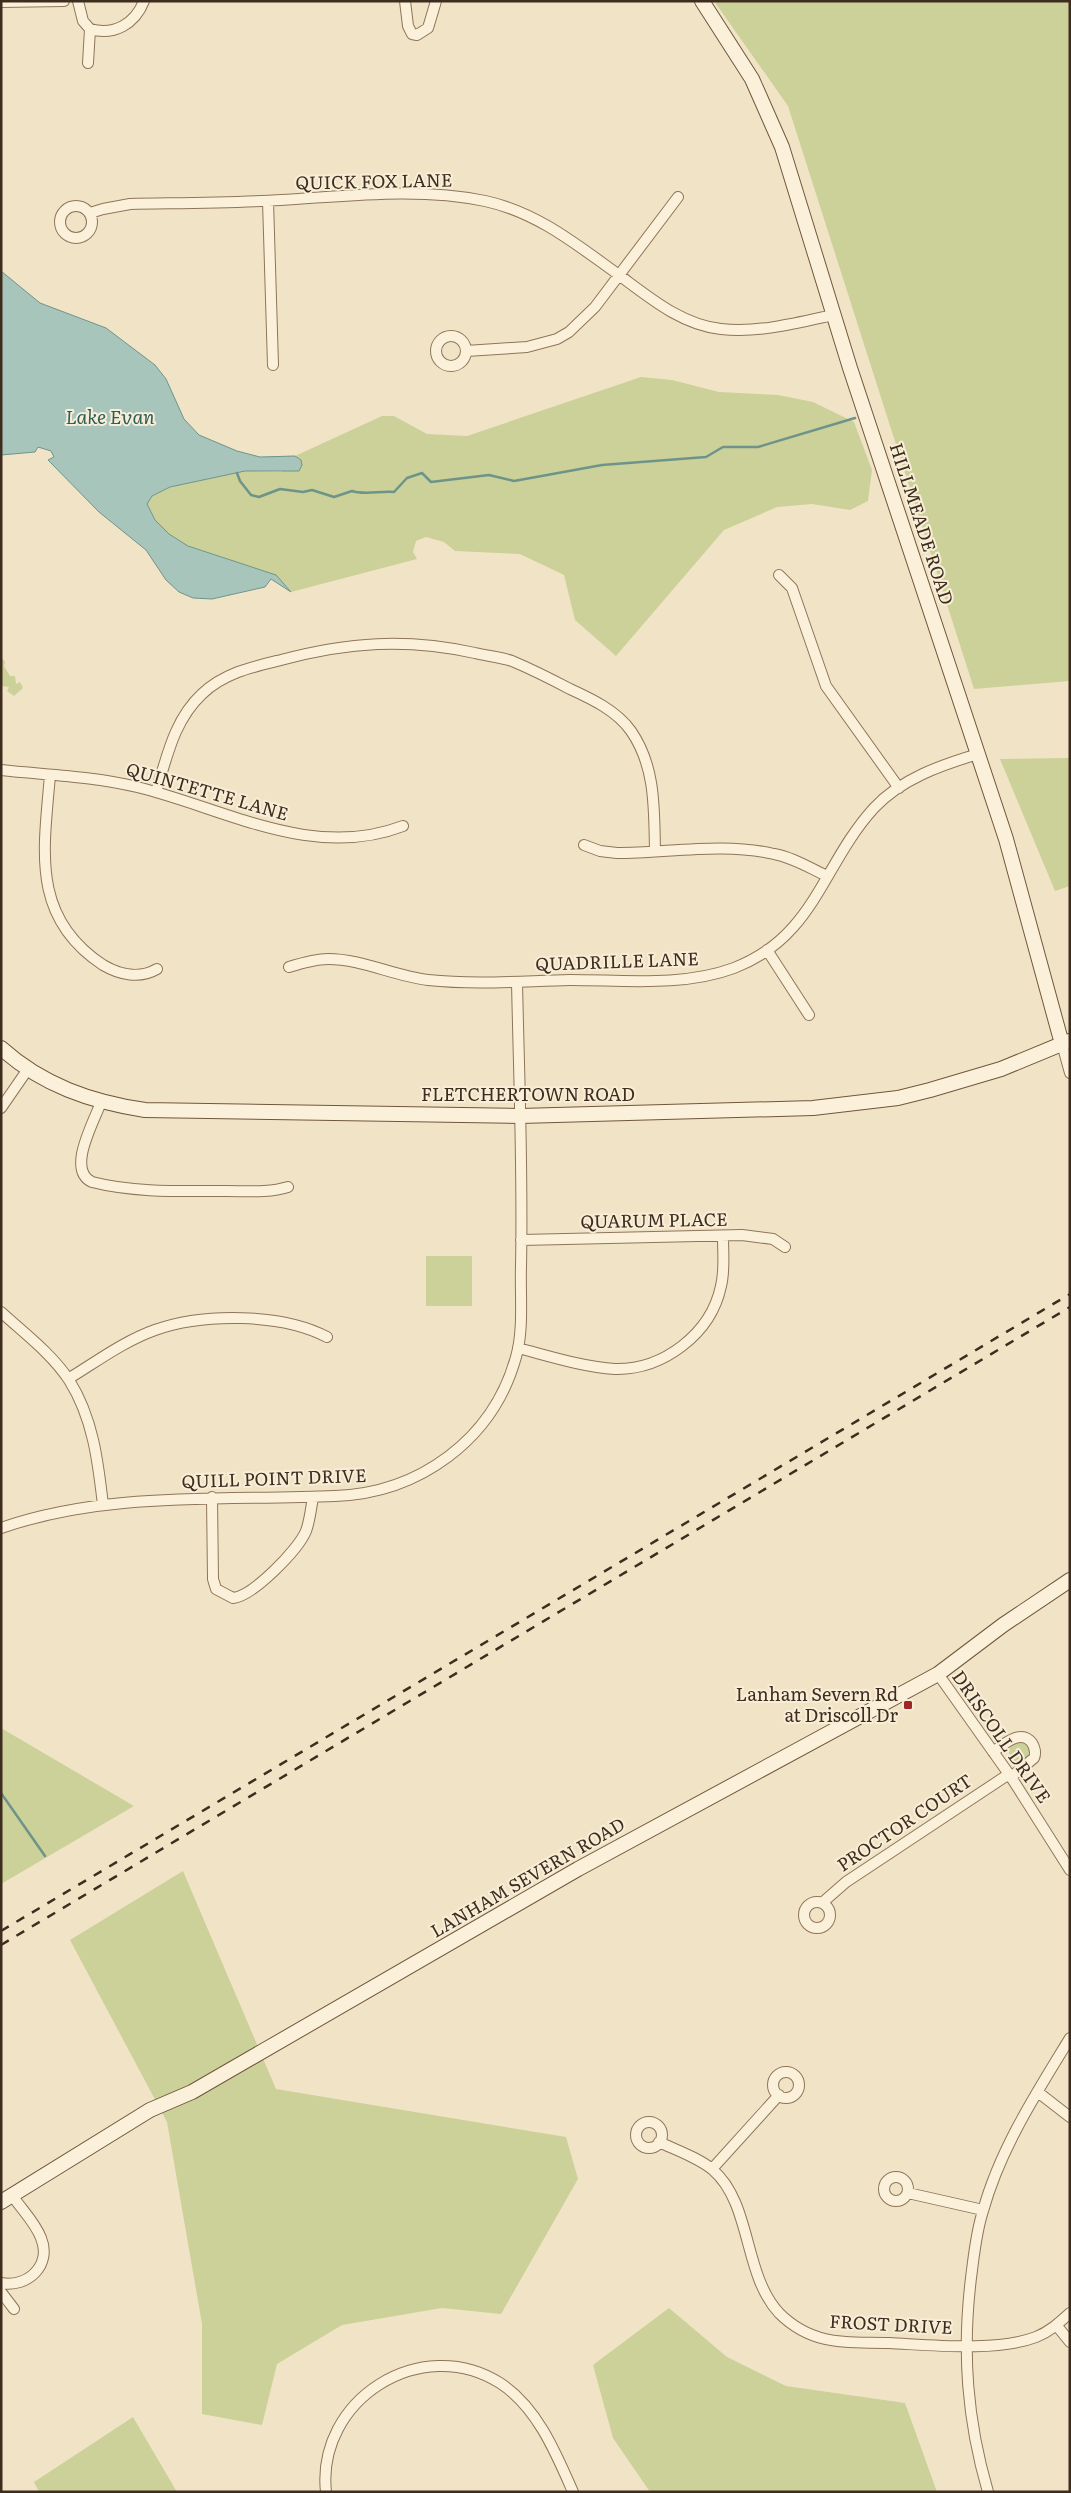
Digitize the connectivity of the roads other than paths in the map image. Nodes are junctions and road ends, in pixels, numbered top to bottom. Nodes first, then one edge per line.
1 (64, 1) edge
2 (78, 1) edge
3 (144, 1) edge
4 (405, 1) edge
5 (436, 1) edge
6 (702, 1) edge
7 (1, 2) edge
8 (90, 29) junction
9 (88, 63) dead end
10 (678, 197) dead end
11 (268, 201) junction
12 (90, 214) dead end
13 (619, 275) junction
14 (833, 315) junction
15 (466, 350) dead end
16 (273, 366) dead end
17 (779, 575) dead end
18 (978, 754) junction
19 (1, 770) edge
20 (50, 775) junction
21 (899, 788) junction
22 (156, 792) junction
23 (403, 826) dead end
24 (584, 845) dead end
25 (655, 851) junction
26 (827, 876) junction
27 (767, 950) junction
28 (289, 967) dead end
29 (157, 970) dead end
30 (517, 982) junction
31 (809, 1015) dead end
32 (1066, 1042) edge
33 (1, 1048) edge
34 (28, 1069) junction
35 (1070, 1073) edge
36 (101, 1102) junction
37 (1, 1108) edge
38 (520, 1116) junction
39 (288, 1187) dead end
40 (723, 1237) junction
41 (521, 1240) junction
42 (785, 1247) dead end
43 (1, 1312) edge
44 (326, 1337) dead end
45 (518, 1348) junction
46 (68, 1379) junction
47 (212, 1497) junction
48 (313, 1497) junction
49 (103, 1505) junction
50 (1, 1528) edge
51 (1070, 1580) edge
52 (938, 1674) junction
53 (993, 1752) junction
54 (1010, 1776) junction
55 (1070, 1870) edge
56 (822, 1903) dead end
57 (1070, 2038) edge
58 (1039, 2093) junction
59 (779, 2095) dead end
60 (1070, 2117) edge
61 (660, 2142) dead end
62 (712, 2169) junction
63 (908, 2193) dead end
64 (7, 2199) edge
65 (983, 2210) junction
66 (1, 2283) edge
67 (1, 2292) edge
68 (14, 2309) dead end
69 (1070, 2313) edge
70 (1057, 2326) junction
71 (1070, 2342) edge
72 (966, 2346) junction
73 (326, 2492) edge
74 (573, 2492) edge
75 (988, 2492) edge

1 - 7 street
2 - 8 street
3 - 8 street
4 - 5 street
6 - 14 street, HILLMEADE ROAD
8 - 9 street
10 - 13 street
11 - 12 street, QUICK FOX LANE
11 - 13 street, QUICK FOX LANE
11 - 16 street
13 - 14 street, QUICK FOX LANE
13 - 15 street
14 - 18 street, HILLMEADE ROAD
17 - 21 street
18 - 21 street, QUADRILLE LANE
18 - 32 street, HILLMEADE ROAD
19 - 20 street, QUINTETTE LANE
20 - 22 street, QUINTETTE LANE
20 - 29 street
21 - 26 street, QUADRILLE LANE
22 - 23 street, QUINTETTE LANE
22 - 25 street
24 - 25 street
25 - 26 street
26 - 27 street, QUADRILLE LANE
27 - 30 street, QUADRILLE LANE
27 - 31 street
28 - 30 street, QUADRILLE LANE
30 - 38 street, QUILL POINT DRIVE
32 - 35 street, HILLMEADE ROAD
32 - 38 street, FLETCHERTOWN ROAD
33 - 34 street, FLETCHERTOWN ROAD
34 - 36 street, FLETCHERTOWN ROAD
34 - 37 street
36 - 38 street, FLETCHERTOWN ROAD
36 - 39 street
38 - 41 street, QUILL POINT DRIVE
40 - 41 street, QUARUM PLACE
40 - 42 street, QUARUM PLACE
40 - 45 street
41 - 45 street, QUILL POINT DRIVE
43 - 46 street
44 - 46 street
45 - 48 street, QUILL POINT DRIVE
46 - 49 street
47 - 48 street, QUILL POINT DRIVE
47 - 48 street
47 - 49 street, QUILL POINT DRIVE
49 - 50 street, QUILL POINT DRIVE
51 - 52 street, LANHAM SEVERN ROAD
52 - 53 street, DRISCOLL DRIVE
52 - 64 street, LANHAM SEVERN ROAD
53 - 54 street, DRISCOLL DRIVE
53 - 54 street, PROCTOR COURT
54 - 55 street, DRISCOLL DRIVE
54 - 56 street, PROCTOR COURT
57 - 58 street
58 - 60 street
58 - 65 street
59 - 62 street
61 - 62 street, FROST DRIVE
62 - 72 street, FROST DRIVE
63 - 65 street
64 - 66 street
65 - 72 street
67 - 68 street
69 - 70 street, FROST DRIVE
70 - 71 street
70 - 72 street, FROST DRIVE
72 - 75 street
73 - 74 street

